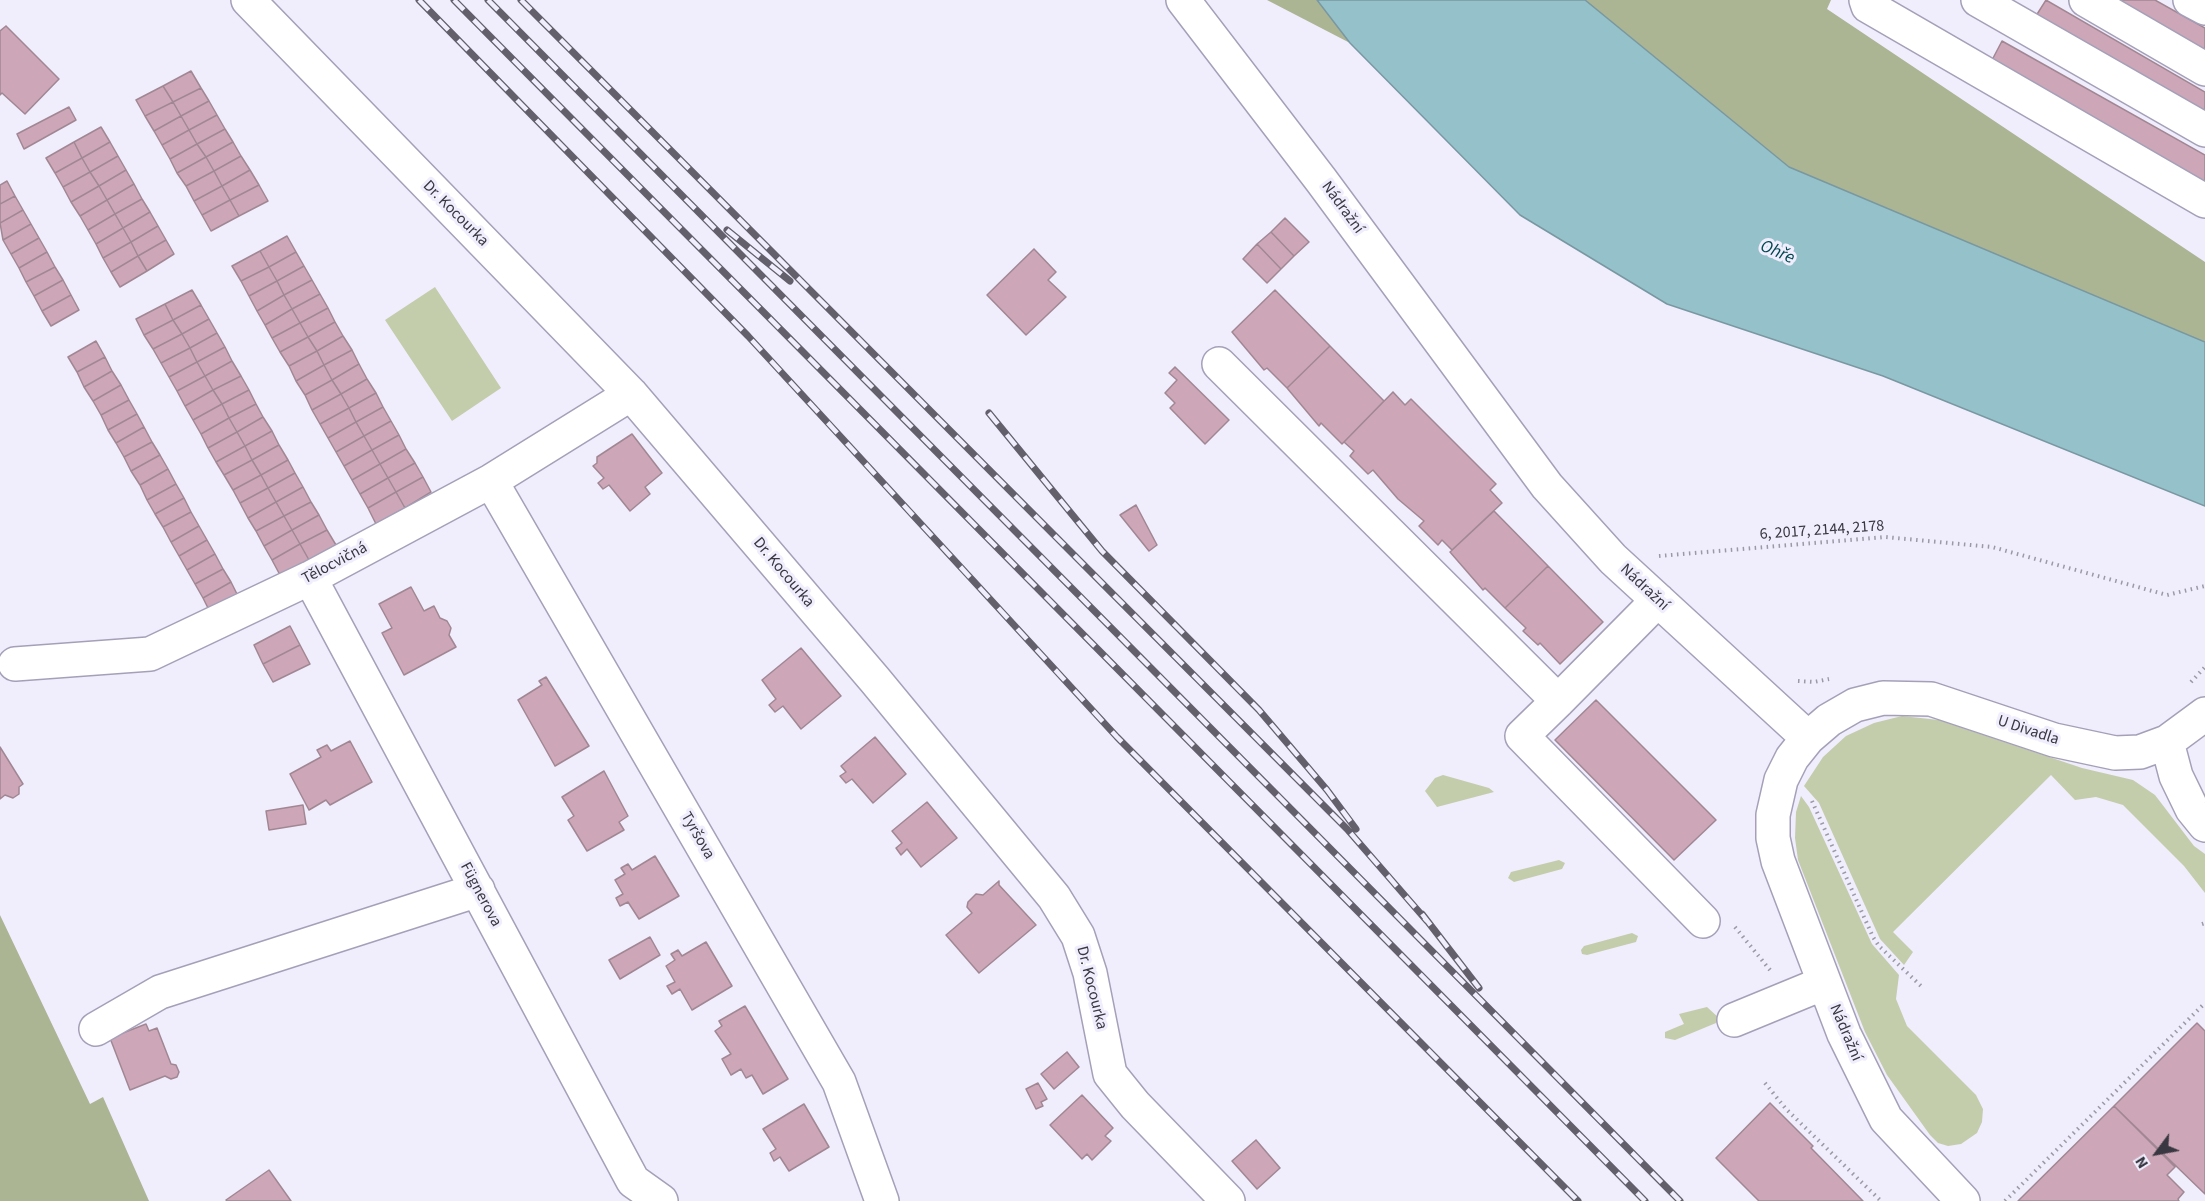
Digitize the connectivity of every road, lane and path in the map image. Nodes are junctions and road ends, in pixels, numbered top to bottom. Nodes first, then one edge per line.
1 (248, 0) edge
2 (1183, 0) edge
3 (1866, 0) edge
4 (1978, 0) edge
5 (2086, 0) edge
6 (2190, 0) edge
7 (2205, 8) edge
8 (2205, 69) edge
9 (2205, 130) edge
10 (2205, 201) edge
11 (1219, 364) dead end
12 (631, 394) junction
13 (491, 481) junction
14 (1613, 559) junction
15 (310, 578) junction
16 (2205, 586) edge
17 (1658, 600) junction
18 (15, 664) dead end
19 (1558, 701) junction
20 (2205, 714) edge
21 (1808, 738) junction
22 (2167, 742) junction
23 (1780, 780) junction
24 (2205, 825) edge
25 (477, 890) junction
26 (1703, 921) dead end
27 (1824, 983) junction
28 (1921, 986) dead end
29 (2205, 1003) edge
30 (1734, 1020) dead end
31 (96, 1029) dead end
32 (1765, 1083) dead end
33 (655, 1199) edge
34 (882, 1201) edge
35 (1228, 1201) edge
36 (1881, 1201) edge
37 (1963, 1201) edge
38 (2005, 1201) edge

1 - 12 street, Dr. Kocourka
2 - 14 street, Nádražní
3 - 10 street
4 - 9 street
5 - 8 street
6 - 7 street
11 - 19 street
12 - 13 street, Tělocvičná
12 - 35 street, Dr. Kocourka
13 - 15 street, Tělocvičná
13 - 34 street, Tyršova
14 - 16 path, 6, 2017, 2144, 2178
14 - 17 street, Nádražní
15 - 18 street, Tělocvičná
15 - 25 street, Fügnerova
17 - 19 street
17 - 21 street, Nádražní
19 - 26 street
20 - 22 street, U Divadla
21 - 22 street, U Divadla
21 - 23 street, Nádražní
22 - 24 street
23 - 27 street, Nádražní
23 - 28 path
25 - 31 street
25 - 33 street, Fügnerova
27 - 30 street
27 - 37 street, Nádražní
29 - 38 path
32 - 36 path

